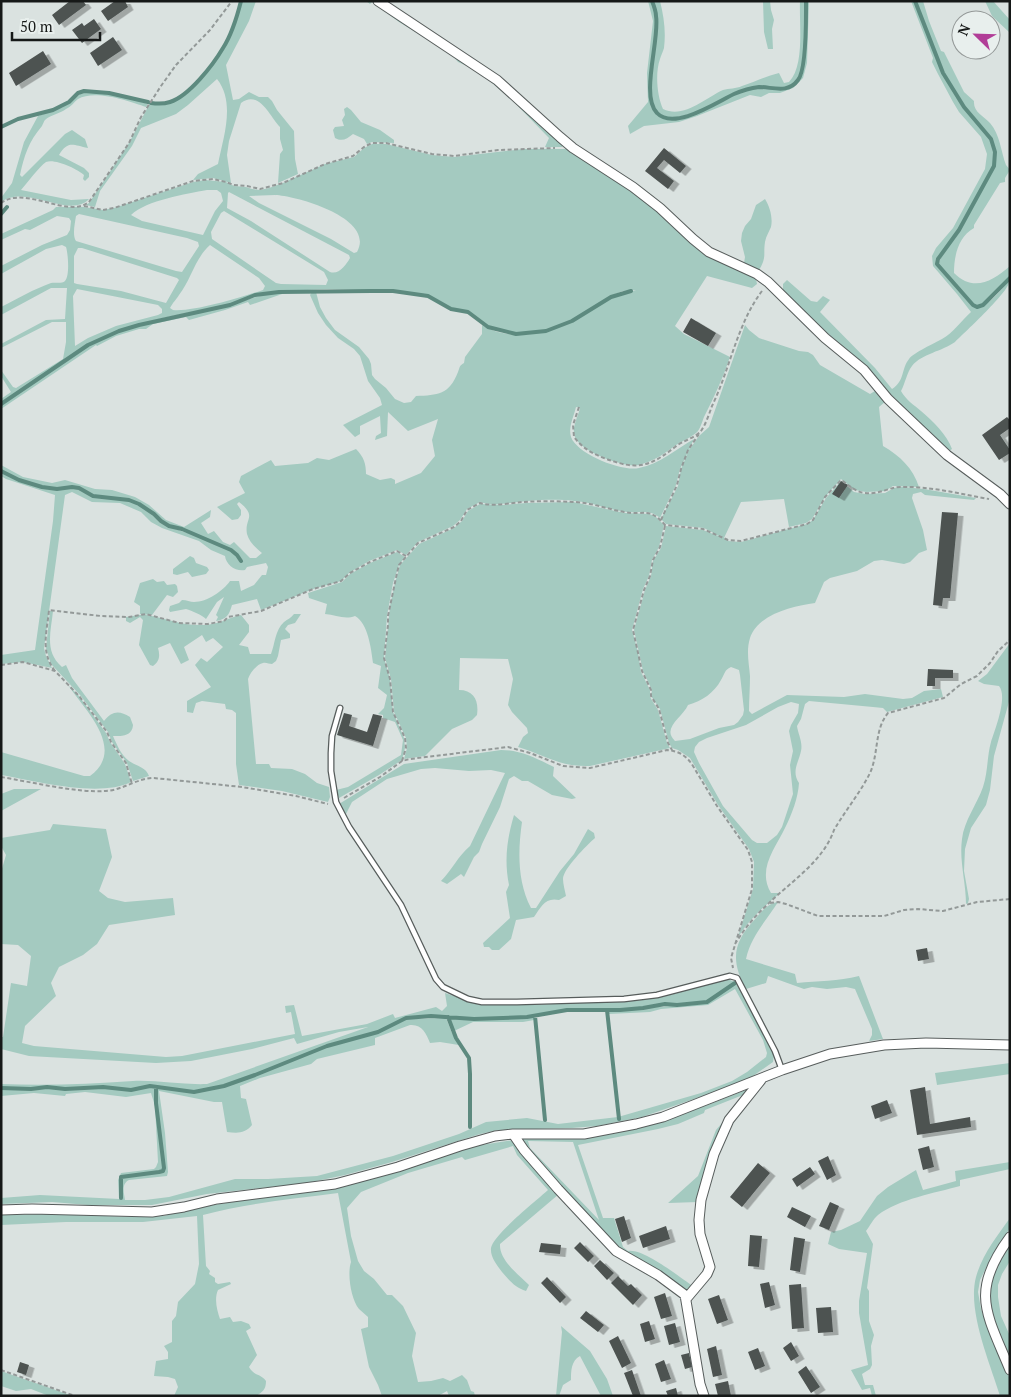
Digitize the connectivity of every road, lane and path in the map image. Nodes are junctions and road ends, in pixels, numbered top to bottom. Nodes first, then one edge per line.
1 (232, 1) edge
2 (378, 1) edge
3 (573, 148) junction
4 (1, 203) edge
5 (84, 206) junction
6 (768, 282) junction
7 (579, 407) dead end
8 (700, 432) junction
9 (1009, 503) edge
10 (661, 520) junction
11 (665, 525) junction
12 (406, 556) junction
13 (1010, 640) edge
14 (1, 665) edge
15 (55, 671) junction
16 (340, 708) dead end
17 (672, 750) junction
18 (402, 761) junction
19 (1, 777) edge
20 (132, 784) junction
21 (336, 802) junction
22 (1010, 899) edge
23 (768, 904) junction
24 (733, 946) junction
25 (737, 978) junction
26 (1010, 1045) edge
27 (782, 1070) junction
28 (762, 1079) junction
29 (513, 1134) junction
30 (1, 1210) edge
31 (1010, 1237) edge
32 (686, 1299) junction
33 (1, 1370) edge
34 (1010, 1370) edge
35 (75, 1396) edge
36 (704, 1396) edge

1 - 5 path
2 - 3 street
3 - 5 path
3 - 6 street
4 - 5 path
6 - 8 path
6 - 9 street
7 - 8 path
8 - 10 path
9 - 11 path
10 - 11 path
10 - 12 path
11 - 17 path
12 - 15 path
12 - 18 path
13 - 23 path
14 - 15 path
15 - 20 path
16 - 21 lane
17 - 18 path
17 - 24 path
18 - 21 path
19 - 20 path
20 - 21 path
21 - 25 lane
22 - 23 path
23 - 24 path
24 - 25 path
25 - 27 lane
26 - 27 street
27 - 28 street
28 - 29 street
28 - 32 street
29 - 30 street
29 - 32 street
31 - 34 street
32 - 36 street
33 - 35 path

